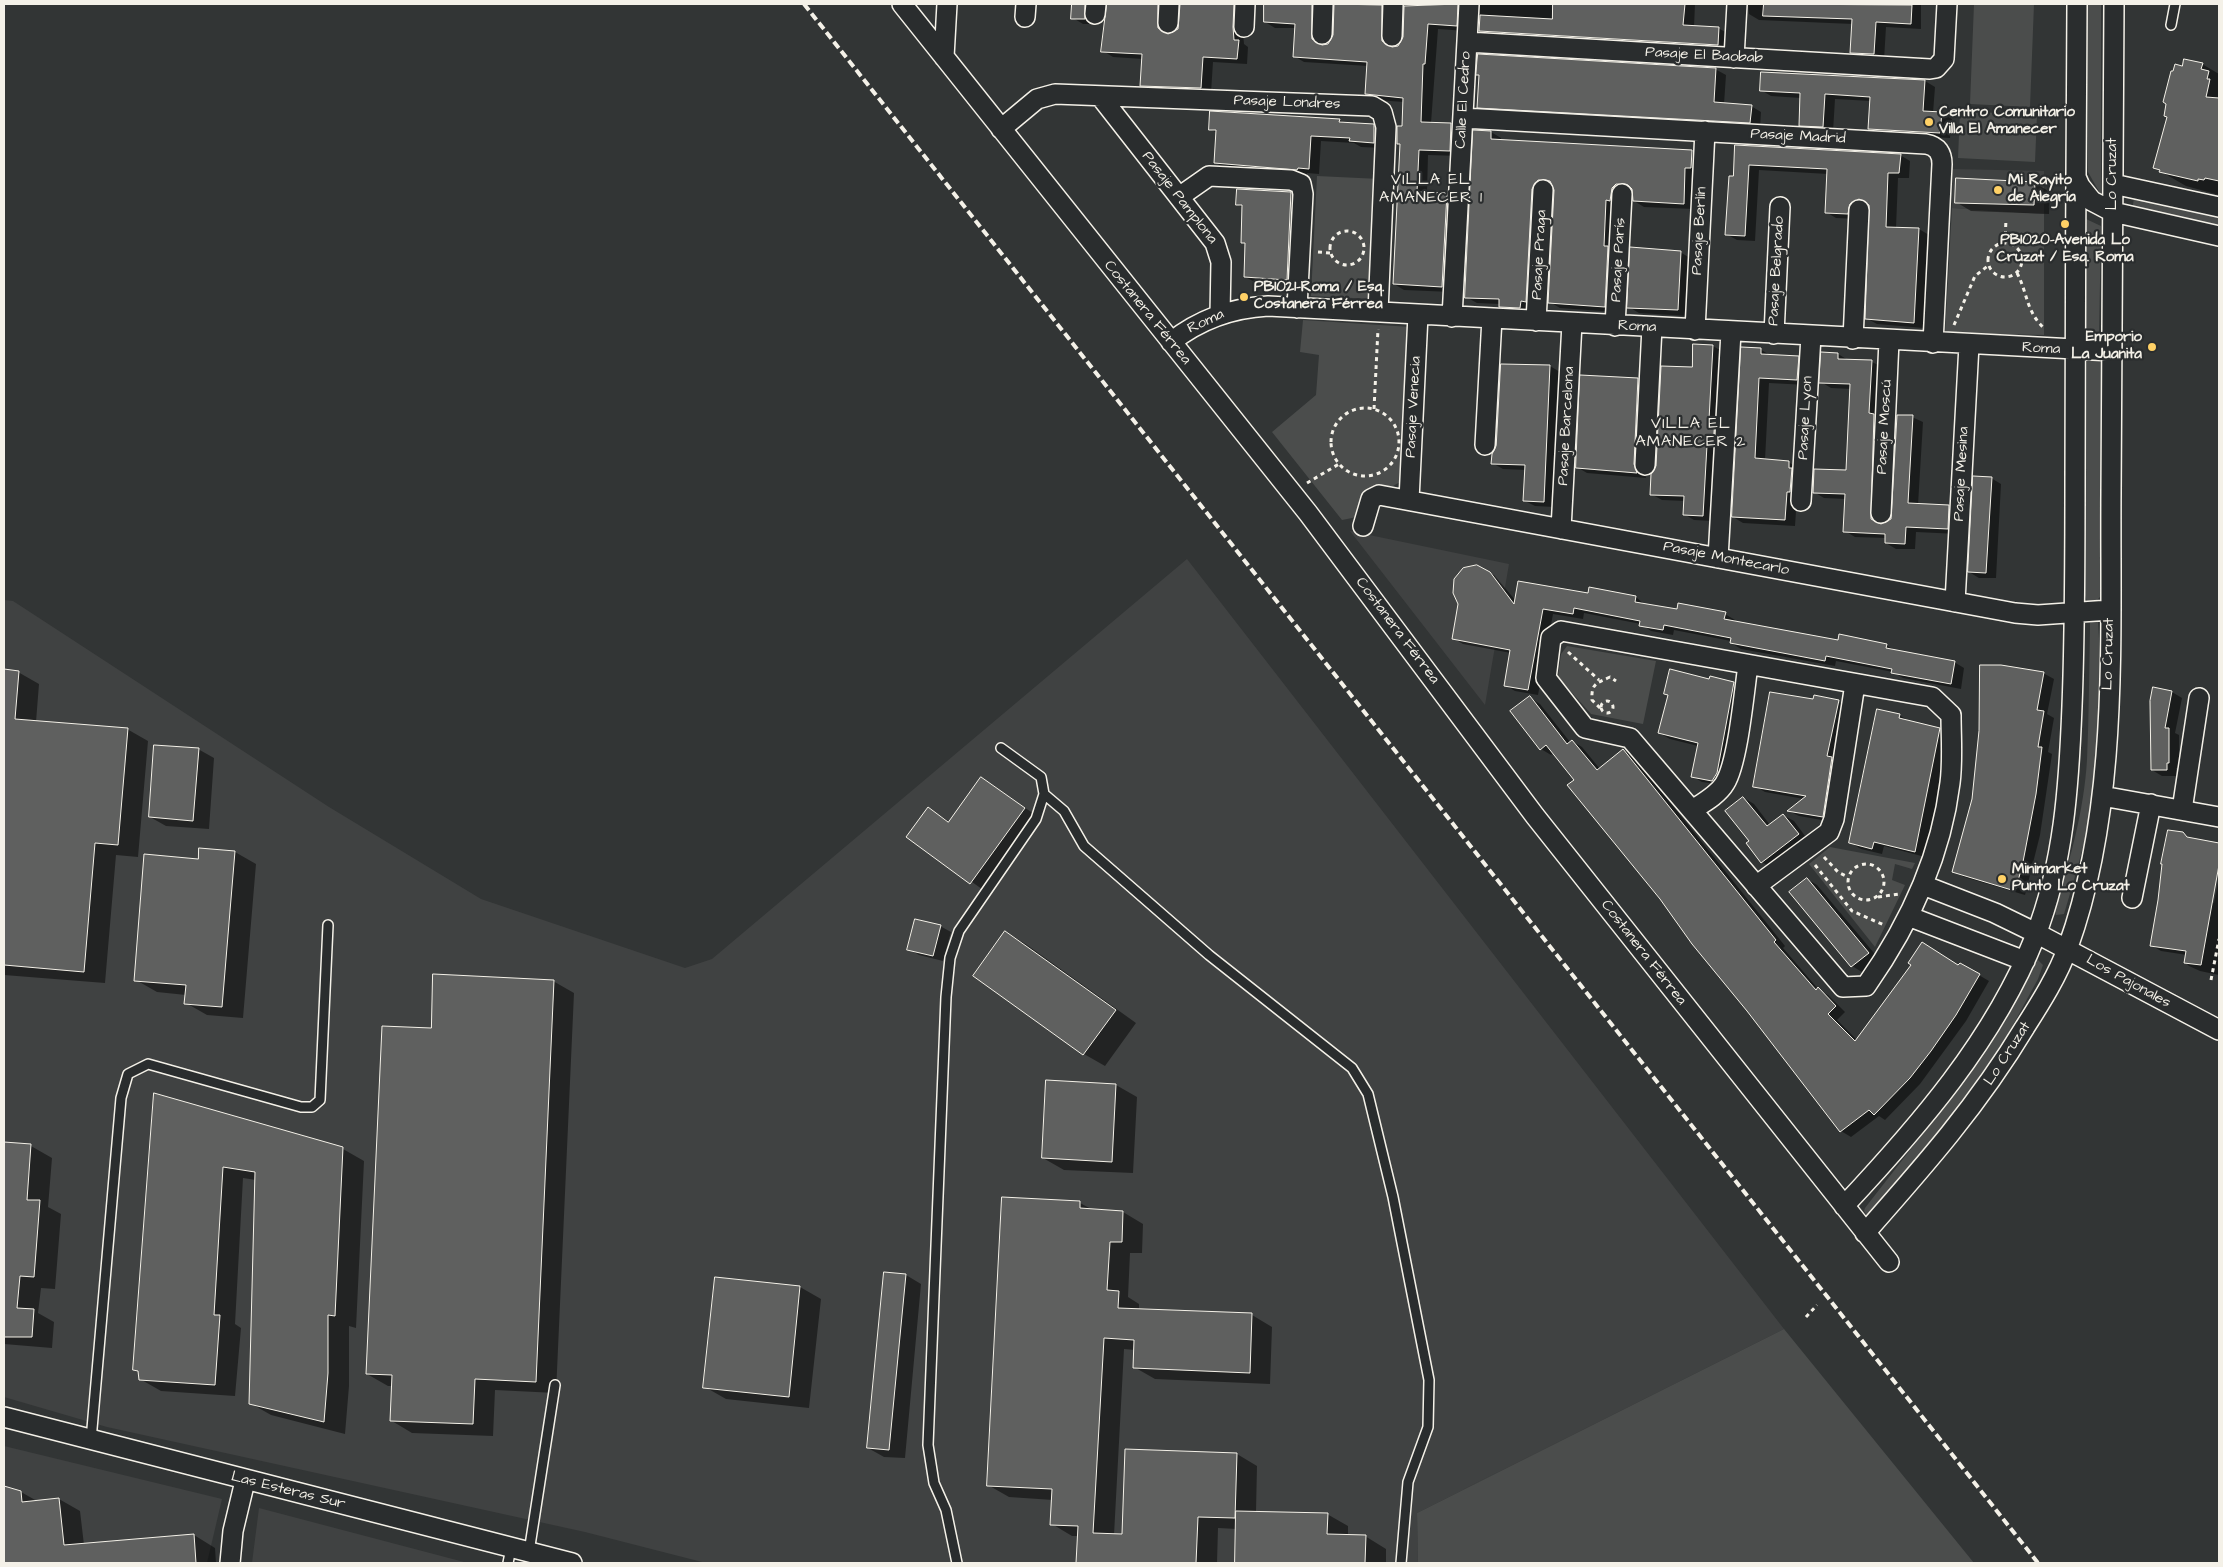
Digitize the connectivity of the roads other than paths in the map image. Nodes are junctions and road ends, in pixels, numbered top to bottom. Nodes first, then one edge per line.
1 (902, 4) edge
2 (947, 4) edge
3 (1169, 4) edge
4 (1245, 4) edge
5 (1323, 4) edge
6 (1393, 4) edge
7 (1469, 4) edge
8 (1737, 4) edge
9 (1947, 4) edge
10 (2078, 4) edge
11 (2114, 4) edge
12 (2175, 4) edge
13 (1168, 23) dead end
14 (2171, 25) dead end
15 (1244, 27) dead end
16 (1322, 34) dead end
17 (1392, 36) dead end
18 (1467, 42) junction
19 (944, 57) junction
20 (1734, 58) junction
21 (1100, 96) junction
22 (1463, 118) junction
23 (1001, 129) junction
24 (1706, 132) junction
25 (2076, 177) junction
26 (2113, 184) junction
27 (1543, 190) dead end
28 (1622, 194) dead end
29 (1179, 197) junction
30 (1780, 207) dead end
31 (2219, 207) edge
32 (1859, 210) dead end
33 (2112, 212) junction
34 (2219, 236) edge
35 (1297, 308) junction
36 (1378, 312) junction
37 (1220, 314) junction
38 (1418, 315) junction
39 (1452, 316) junction
40 (1492, 318) junction
41 (1536, 321) junction
42 (1572, 323) junction
43 (1615, 326) junction
44 (1652, 327) junction
45 (1695, 330) junction
46 (1731, 332) junction
47 (1774, 334) junction
48 (1811, 336) junction
49 (1853, 339) junction
50 (1889, 341) junction
51 (1170, 342) junction
52 (1933, 343) junction
53 (1969, 345) junction
54 (2075, 351) junction
55 (2112, 351) junction
56 (1485, 445) dead end
57 (1645, 465) dead end
58 (1409, 500) junction
59 (1801, 500) dead end
60 (1881, 513) dead end
61 (1363, 526) dead end
62 (1561, 529) junction
63 (1718, 558) junction
64 (1955, 602) junction
65 (2110, 610) junction
66 (2075, 611) junction
67 (1748, 665) junction
68 (1855, 684) junction
69 (2199, 698) dead end
70 (1001, 748) dead end
71 (1044, 794) junction
72 (2102, 796) junction
73 (2151, 804) junction
74 (1692, 810) junction
75 (2182, 810) junction
76 (2219, 817) edge
77 (1923, 885) junction
78 (1756, 886) junction
79 (2132, 898) dead end
80 (1995, 913) junction
81 (1904, 924) junction
82 (328, 925) dead end
83 (2036, 933) junction
84 (1977, 942) junction
85 (2067, 949) junction
86 (2025, 960) junction
87 (2219, 1030) edge
88 (1844, 1206) junction
89 (1865, 1233) junction
90 (1889, 1262) dead end
91 (555, 1385) dead end
92 (4, 1417) edge
93 (91, 1440) junction
94 (245, 1481) junction
95 (516, 1555) edge
96 (230, 1563) edge
97 (572, 1563) edge
98 (956, 1563) edge
99 (1401, 1563) edge

1 - 19 street, Costanera Férrea
2 - 19 street
3 - 13 street
4 - 15 street
5 - 16 street
6 - 17 street
7 - 18 street, Calle El Cedro
8 - 20 street
9 - 20 street, Pasaje El Baobab
10 - 25 street
11 - 26 street, Lo Cruzat
12 - 14 lane
18 - 20 street, Pasaje El Baobab
18 - 22 street, Calle El Cedro
19 - 23 street, Costanera Férrea
21 - 23 street, Pasaje Londres
21 - 29 street, Pasaje Pamplona
21 - 36 street, Pasaje Londres
22 - 24 street, Pasaje Madrid
22 - 39 street, Calle El Cedro
23 - 51 street, Costanera Férrea
24 - 45 street, Pasaje Berlín
24 - 52 street, Pasaje Madrid
25 - 33 street
25 - 54 street
26 - 31 street
26 - 33 street, Lo Cruzat
27 - 41 street, Pasaje Praga
28 - 43 street, Pasaje París
29 - 35 street
29 - 37 street, Pasaje Pamplona
30 - 47 street, Pasaje Belgrado
32 - 49 street
33 - 34 street
33 - 55 street, Lo Cruzat
35 - 36 street, Roma
35 - 37 street, Roma
36 - 38 street, Roma
37 - 51 street, Roma
38 - 39 street, Roma
38 - 58 street, Pasaje Venecia
39 - 40 street, Roma
40 - 41 street, Roma
40 - 56 street
41 - 42 street, Roma
42 - 43 street, Roma
42 - 62 street, Pasaje Barcelona
43 - 44 street, Roma
44 - 45 street, Roma
44 - 57 street
45 - 46 street, Roma
46 - 47 street, Roma
46 - 63 street
47 - 48 street, Roma
48 - 49 street, Roma
48 - 59 street, Pasaje Lyon
49 - 50 street, Roma
50 - 52 street, Roma
50 - 60 street, Pasaje Moscú
51 - 88 street, Costanera Férrea
52 - 53 street, Roma
53 - 54 street, Roma
53 - 64 street, Pasaje Mesina
54 - 55 street, Roma
54 - 66 street
55 - 65 street, Lo Cruzat
58 - 61 street, Pasaje Montecarlo
58 - 62 street, Pasaje Montecarlo
62 - 63 street, Pasaje Montecarlo
63 - 64 street, Pasaje Montecarlo
64 - 66 street, Pasaje Montecarlo
65 - 66 street, Pasaje Montecarlo
65 - 72 street, Lo Cruzat
66 - 83 street
67 - 68 street
67 - 74 street
67 - 74 street
68 - 77 street
68 - 78 street
69 - 75 street
70 - 71 lane
71 - 98 lane
71 - 99 lane
72 - 73 street
72 - 85 street, Lo Cruzat
73 - 75 street
73 - 79 street
74 - 78 street
75 - 76 street
77 - 80 street, Los Pajonales
77 - 81 street
78 - 81 street
80 - 83 street, Los Pajonales
80 - 84 street
81 - 84 street
82 - 93 lane
83 - 85 street, Los Pajonales
83 - 86 street
84 - 86 street
85 - 87 street, Los Pajonales
85 - 89 street, Lo Cruzat
86 - 88 street
88 - 89 street, Costanera Férrea
89 - 90 street, Costanera Férrea
91 - 95 lane
92 - 93 street, Las Esteras Sur
93 - 94 street, Las Esteras Sur
94 - 95 street, Las Esteras Sur
94 - 96 street
95 - 97 street, Las Esteras Sur

